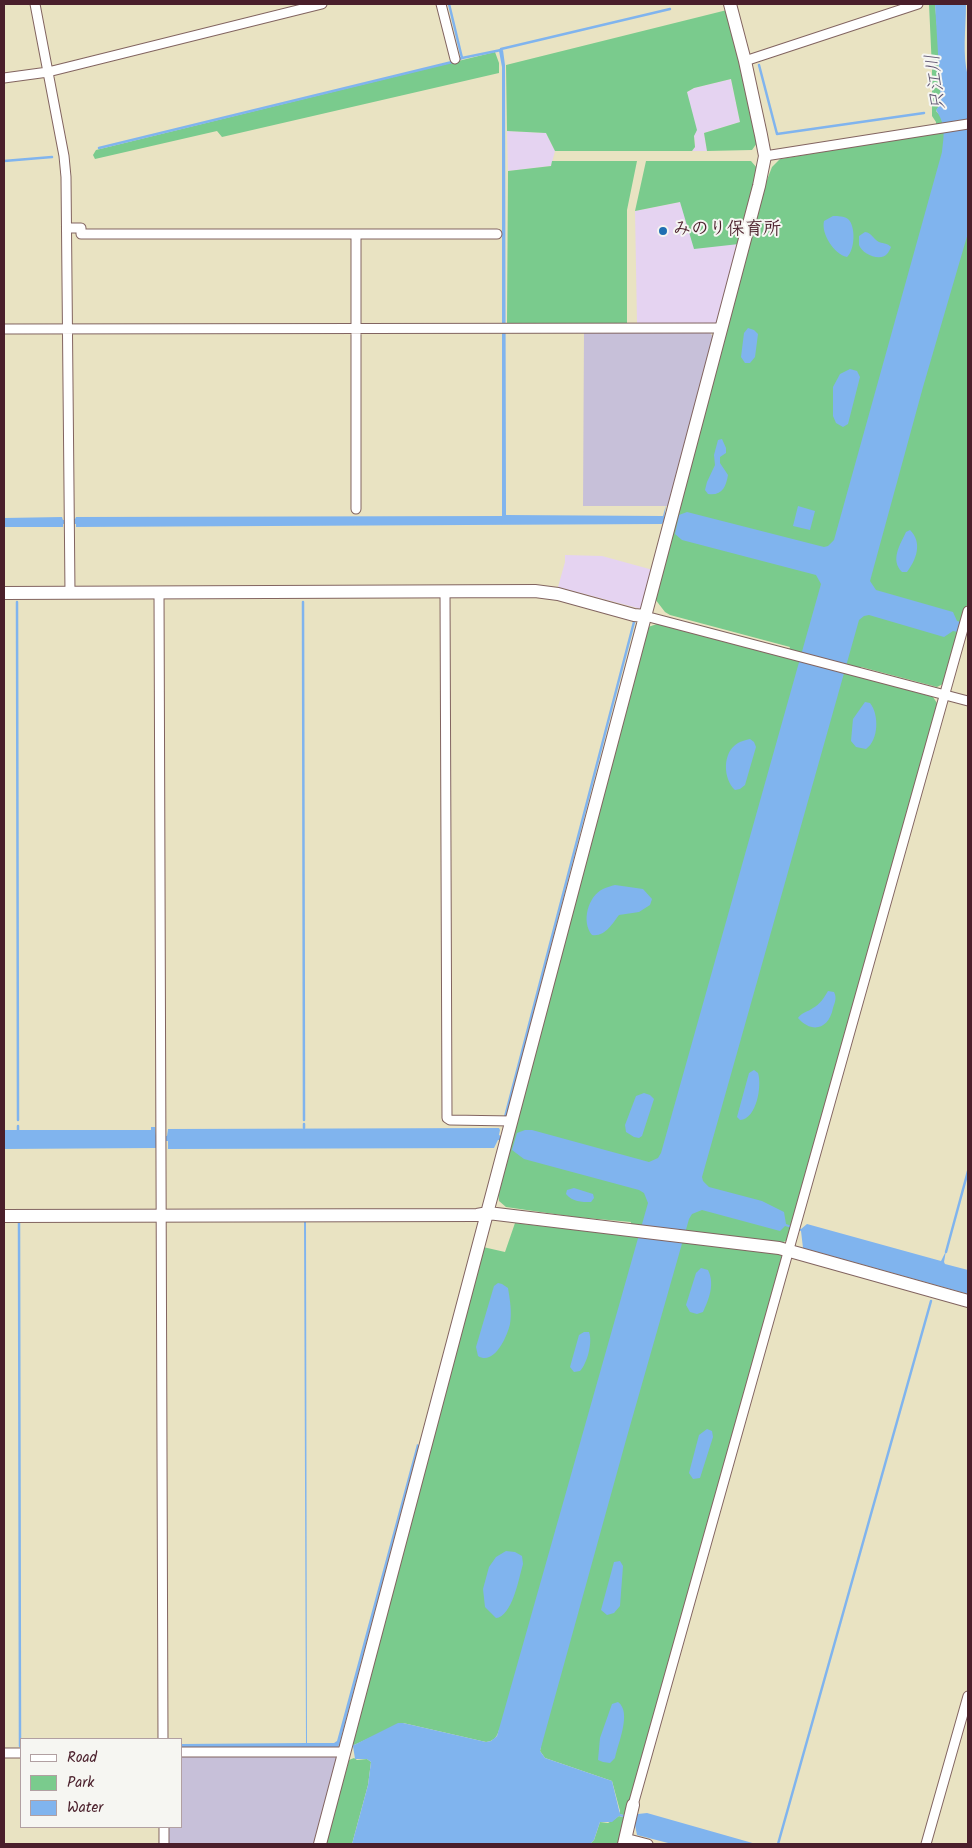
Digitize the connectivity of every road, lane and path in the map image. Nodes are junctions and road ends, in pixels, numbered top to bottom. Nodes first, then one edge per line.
1 (35, 4) edge
2 (322, 4) edge
3 (441, 4) edge
4 (730, 4) edge
5 (918, 4) edge
6 (455, 60) dead end
7 (745, 61) junction
8 (48, 72) junction
9 (4, 78) edge
10 (968, 124) edge
11 (765, 156) junction
12 (67, 228) junction
13 (356, 234) junction
14 (497, 234) dead end
15 (67, 328) junction
16 (356, 328) junction
17 (721, 328) junction
18 (4, 329) edge
19 (356, 509) dead end
20 (445, 591) junction
21 (160, 592) junction
22 (4, 593) edge
23 (70, 593) junction
24 (968, 611) edge
25 (645, 616) junction
26 (944, 695) junction
27 (968, 701) edge
28 (512, 1121) junction
29 (488, 1213) junction
30 (4, 1216) edge
31 (161, 1216) junction
32 (790, 1250) junction
33 (968, 1301) edge
34 (968, 1696) edge
35 (163, 1738) edge
36 (182, 1752) edge
37 (344, 1752) junction
38 (4, 1753) edge
39 (20, 1753) edge
40 (633, 1809) joint
41 (164, 1828) edge
42 (626, 1836) edge
43 (164, 1844) edge
44 (320, 1844) edge
45 (648, 1844) edge
46 (926, 1844) edge

1 - 8 street
2 - 8 street
3 - 6 street
4 - 7 street
5 - 7 street
7 - 11 street
8 - 9 street
8 - 12 street
10 - 11 street
11 - 17 street
12 - 13 street
12 - 15 street
13 - 14 street
13 - 16 street
15 - 16 street
15 - 18 street
15 - 23 street
16 - 17 street
16 - 19 street
17 - 25 street
20 - 21 street
20 - 25 street
20 - 28 street
21 - 23 street
21 - 31 street
22 - 23 street
24 - 26 street
25 - 26 street
25 - 28 street
26 - 27 street
26 - 32 street
28 - 29 street
29 - 31 street
29 - 32 street
29 - 37 street
30 - 31 street
31 - 35 street
32 - 33 street
32 - 40 street
34 - 46 street
36 - 37 street
37 - 44 street
38 - 39 street
40 - 42 street
41 - 43 street
42 - 45 street

